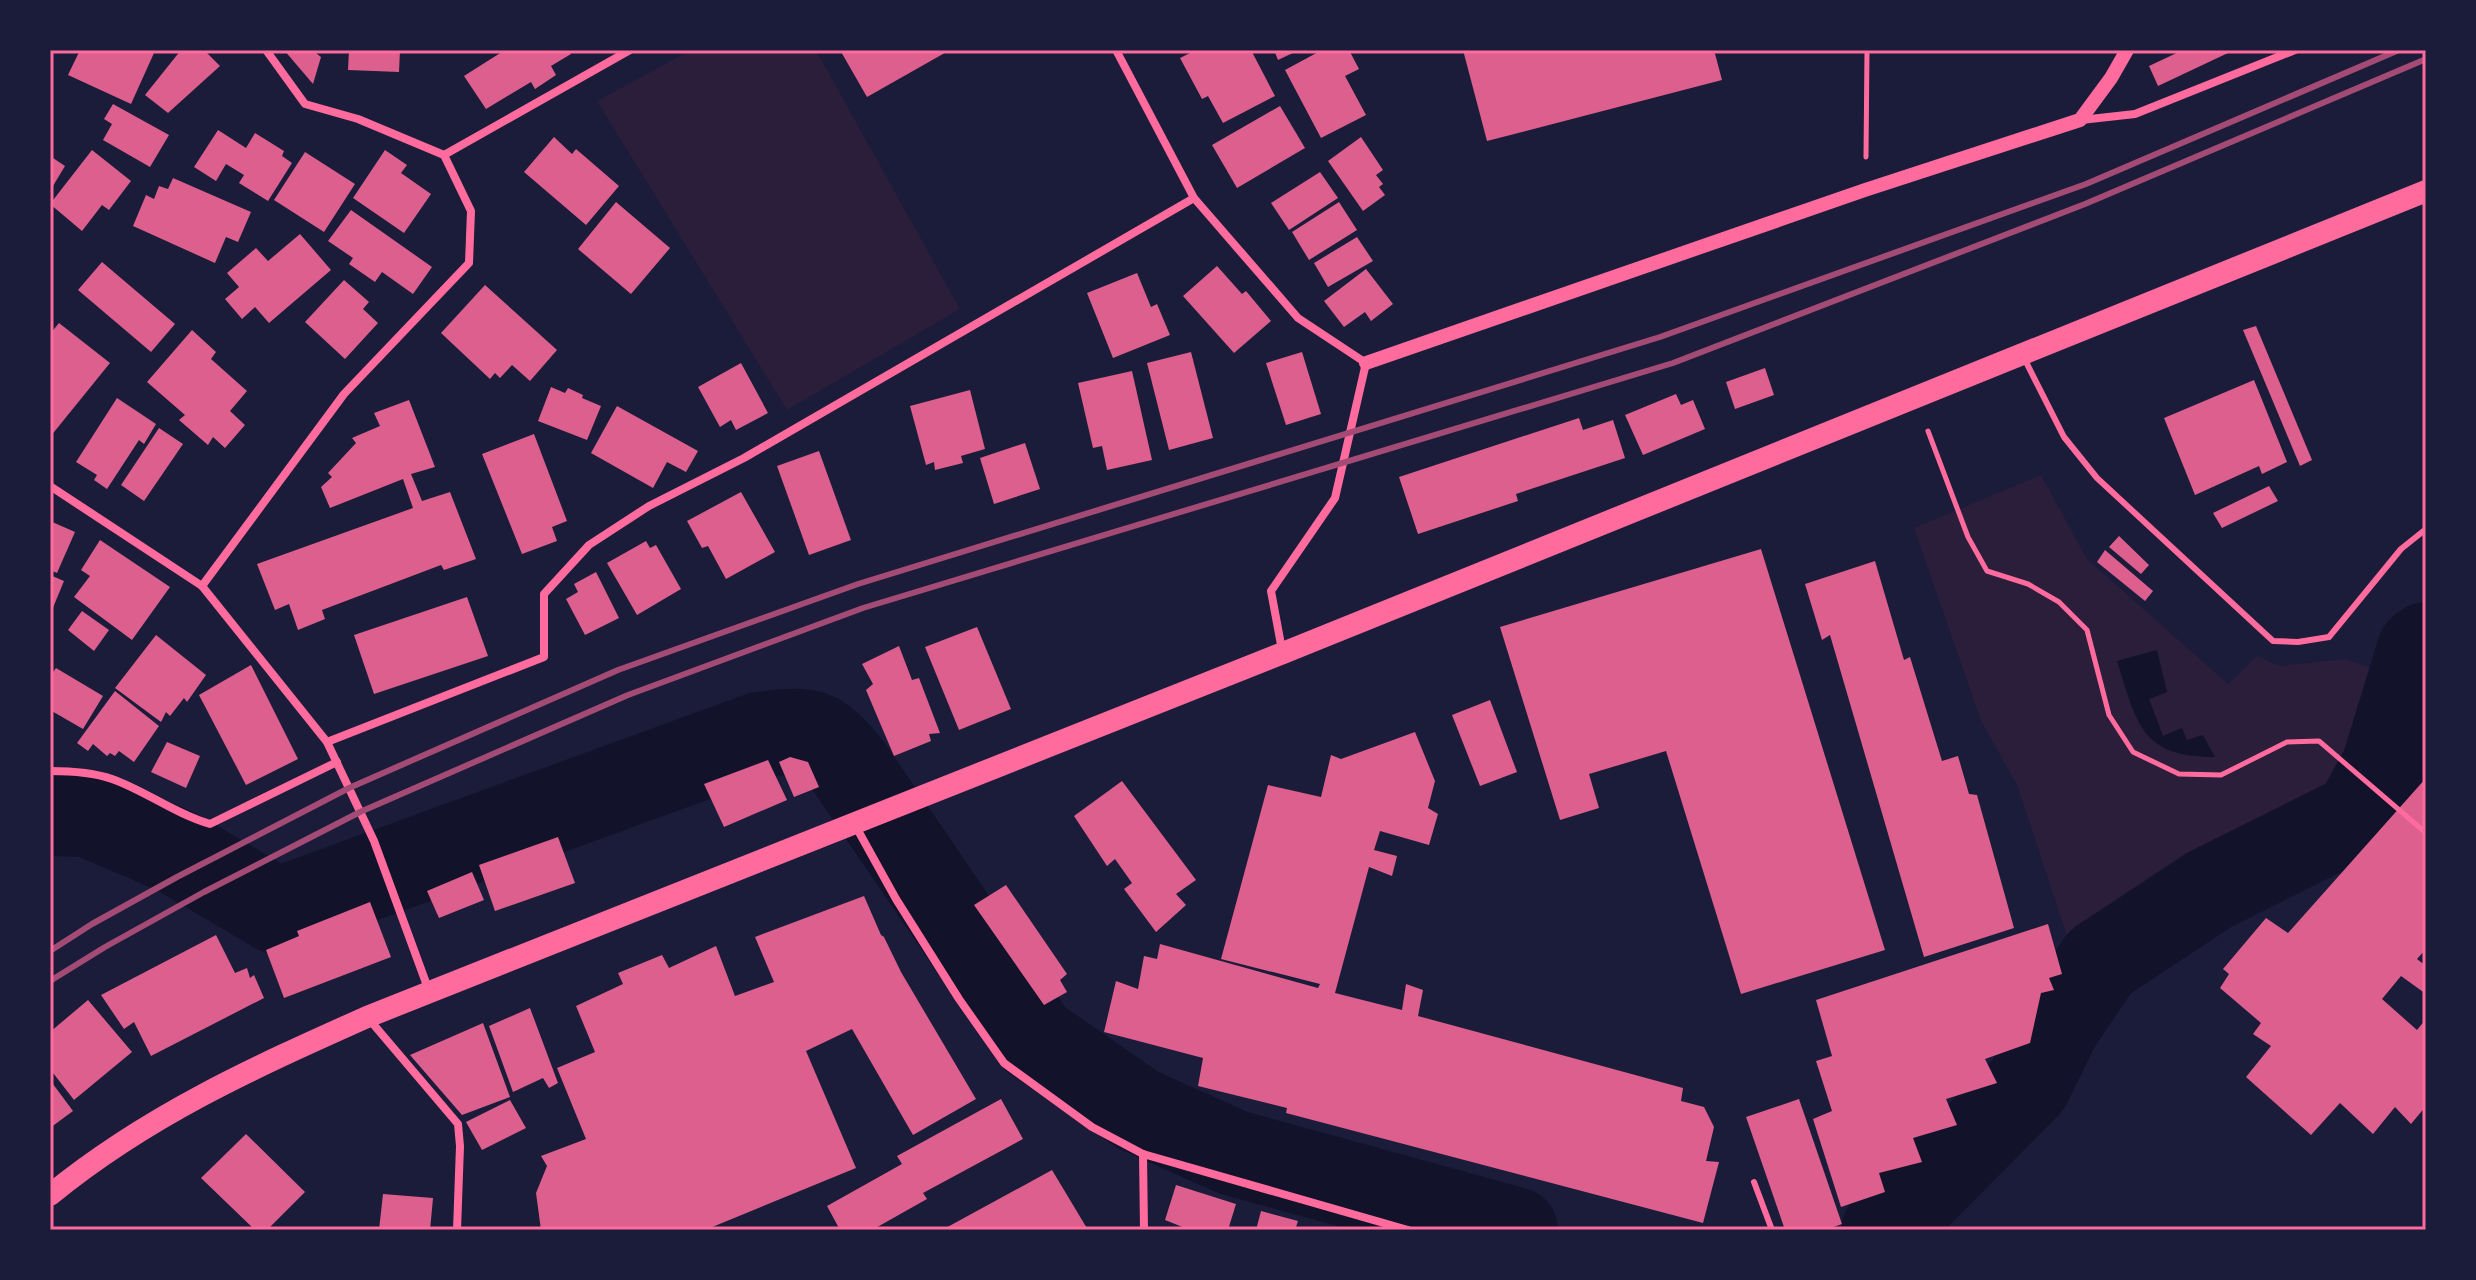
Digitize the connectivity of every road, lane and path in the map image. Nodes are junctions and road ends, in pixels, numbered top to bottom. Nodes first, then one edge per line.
1 (266, 50) edge
2 (630, 50) edge
3 (1116, 50) edge
4 (1867, 50) edge
5 (2127, 50) edge
6 (2295, 50) edge
7 (2080, 120) junction
8 (444, 155) junction
9 (1865, 190) junction
10 (2426, 191) edge
11 (1194, 198) junction
12 (2022, 354) junction
13 (1366, 363) junction
14 (1928, 430) dead end
15 (50, 486) edge
16 (2426, 529) edge
17 (202, 586) junction
18 (1283, 653) junction
19 (327, 742) junction
20 (337, 762) junction
21 (50, 771) edge
22 (858, 822) junction
23 (2426, 833) edge
24 (429, 992) junction
25 (367, 1017) junction
26 (1143, 1154) junction
27 (1754, 1182) dead end
28 (50, 1195) edge
29 (457, 1230) edge
30 (1144, 1230) edge
31 (1408, 1230) edge
32 (1772, 1230) edge

1 - 8 street
2 - 8 street
3 - 11 street
4 - 9 path
5 - 7 street
6 - 7 street
7 - 9 street
8 - 17 street
9 - 13 street
10 - 12 highway
11 - 13 street
11 - 19 street
12 - 16 lane
12 - 18 highway
13 - 18 street
14 - 23 path
15 - 17 street
17 - 19 street
18 - 22 highway
19 - 20 street
20 - 21 street
20 - 24 street
22 - 24 highway
22 - 26 street
24 - 25 highway
25 - 28 highway
25 - 29 street
26 - 30 street
26 - 31 street
27 - 32 lane

